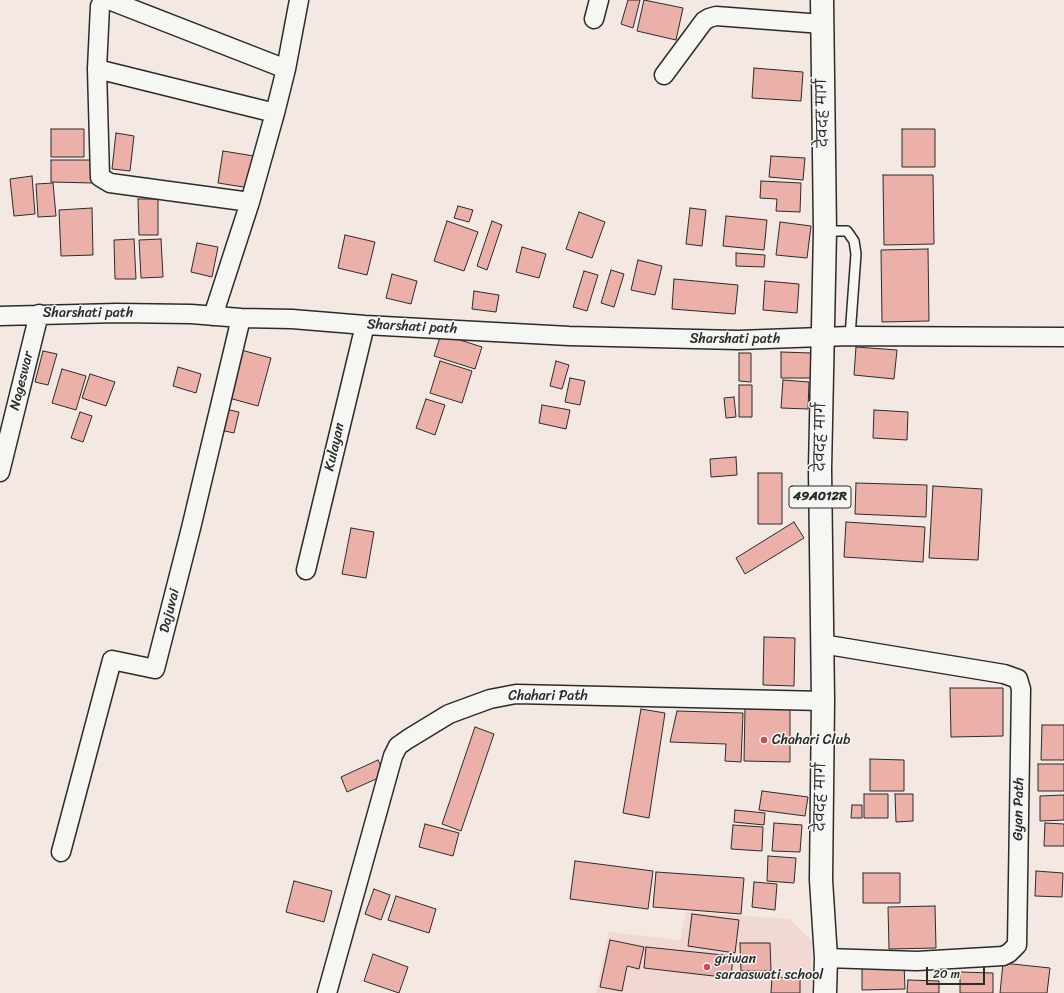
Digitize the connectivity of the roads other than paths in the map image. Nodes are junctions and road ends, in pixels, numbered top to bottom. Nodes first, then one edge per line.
1 (108, 0) edge
2 (298, 0) edge
3 (599, 0) edge
4 (822, 0) edge
5 (594, 19) dead end
6 (822, 24) junction
7 (97, 69) junction
8 (286, 69) junction
9 (664, 76) dead end
10 (275, 113) junction
11 (250, 202) junction
12 (825, 231) junction
13 (39, 314) junction
14 (0, 316) edge
15 (213, 316) junction
16 (241, 318) junction
17 (365, 325) junction
18 (823, 336) junction
19 (850, 336) junction
20 (1064, 337) edge
21 (0, 472) edge
22 (306, 570) dead end
23 (822, 644) junction
24 (823, 701) junction
25 (61, 852) dead end
26 (826, 958) junction
27 (327, 993) edge
28 (825, 993) edge

1 - 7 street
1 - 8 street
2 - 8 street
3 - 5 street
4 - 6 main road, देवदह मार्ग / 49A012R
6 - 9 street
6 - 12 main road, देवदह मार्ग / 49A012R
7 - 10 street
7 - 11 street
8 - 10 street
10 - 11 street
11 - 15 street
12 - 18 main road, देवदह मार्ग / 49A012R
12 - 19 lane
13 - 14 street, Sharshati path
13 - 15 street, Sharshati path
13 - 21 street, Nageswar
15 - 16 street, Sharshati path
16 - 17 street, Sharshati path
16 - 25 street, Dajuvai
17 - 18 street, Sharshati path
17 - 22 street, Kulayan
18 - 19 street, Sharshati path
18 - 23 main road, देवदह मार्ग / 49A012R
19 - 20 street, Sharshati path
23 - 24 main road, देवदह मार्ग / 49A012R
23 - 26 street, Gyan Path
24 - 26 main road, देवदह मार्ग / 49A012R
24 - 27 street, Chahari Path
26 - 28 main road, देवदह मार्ग / 49A012R

